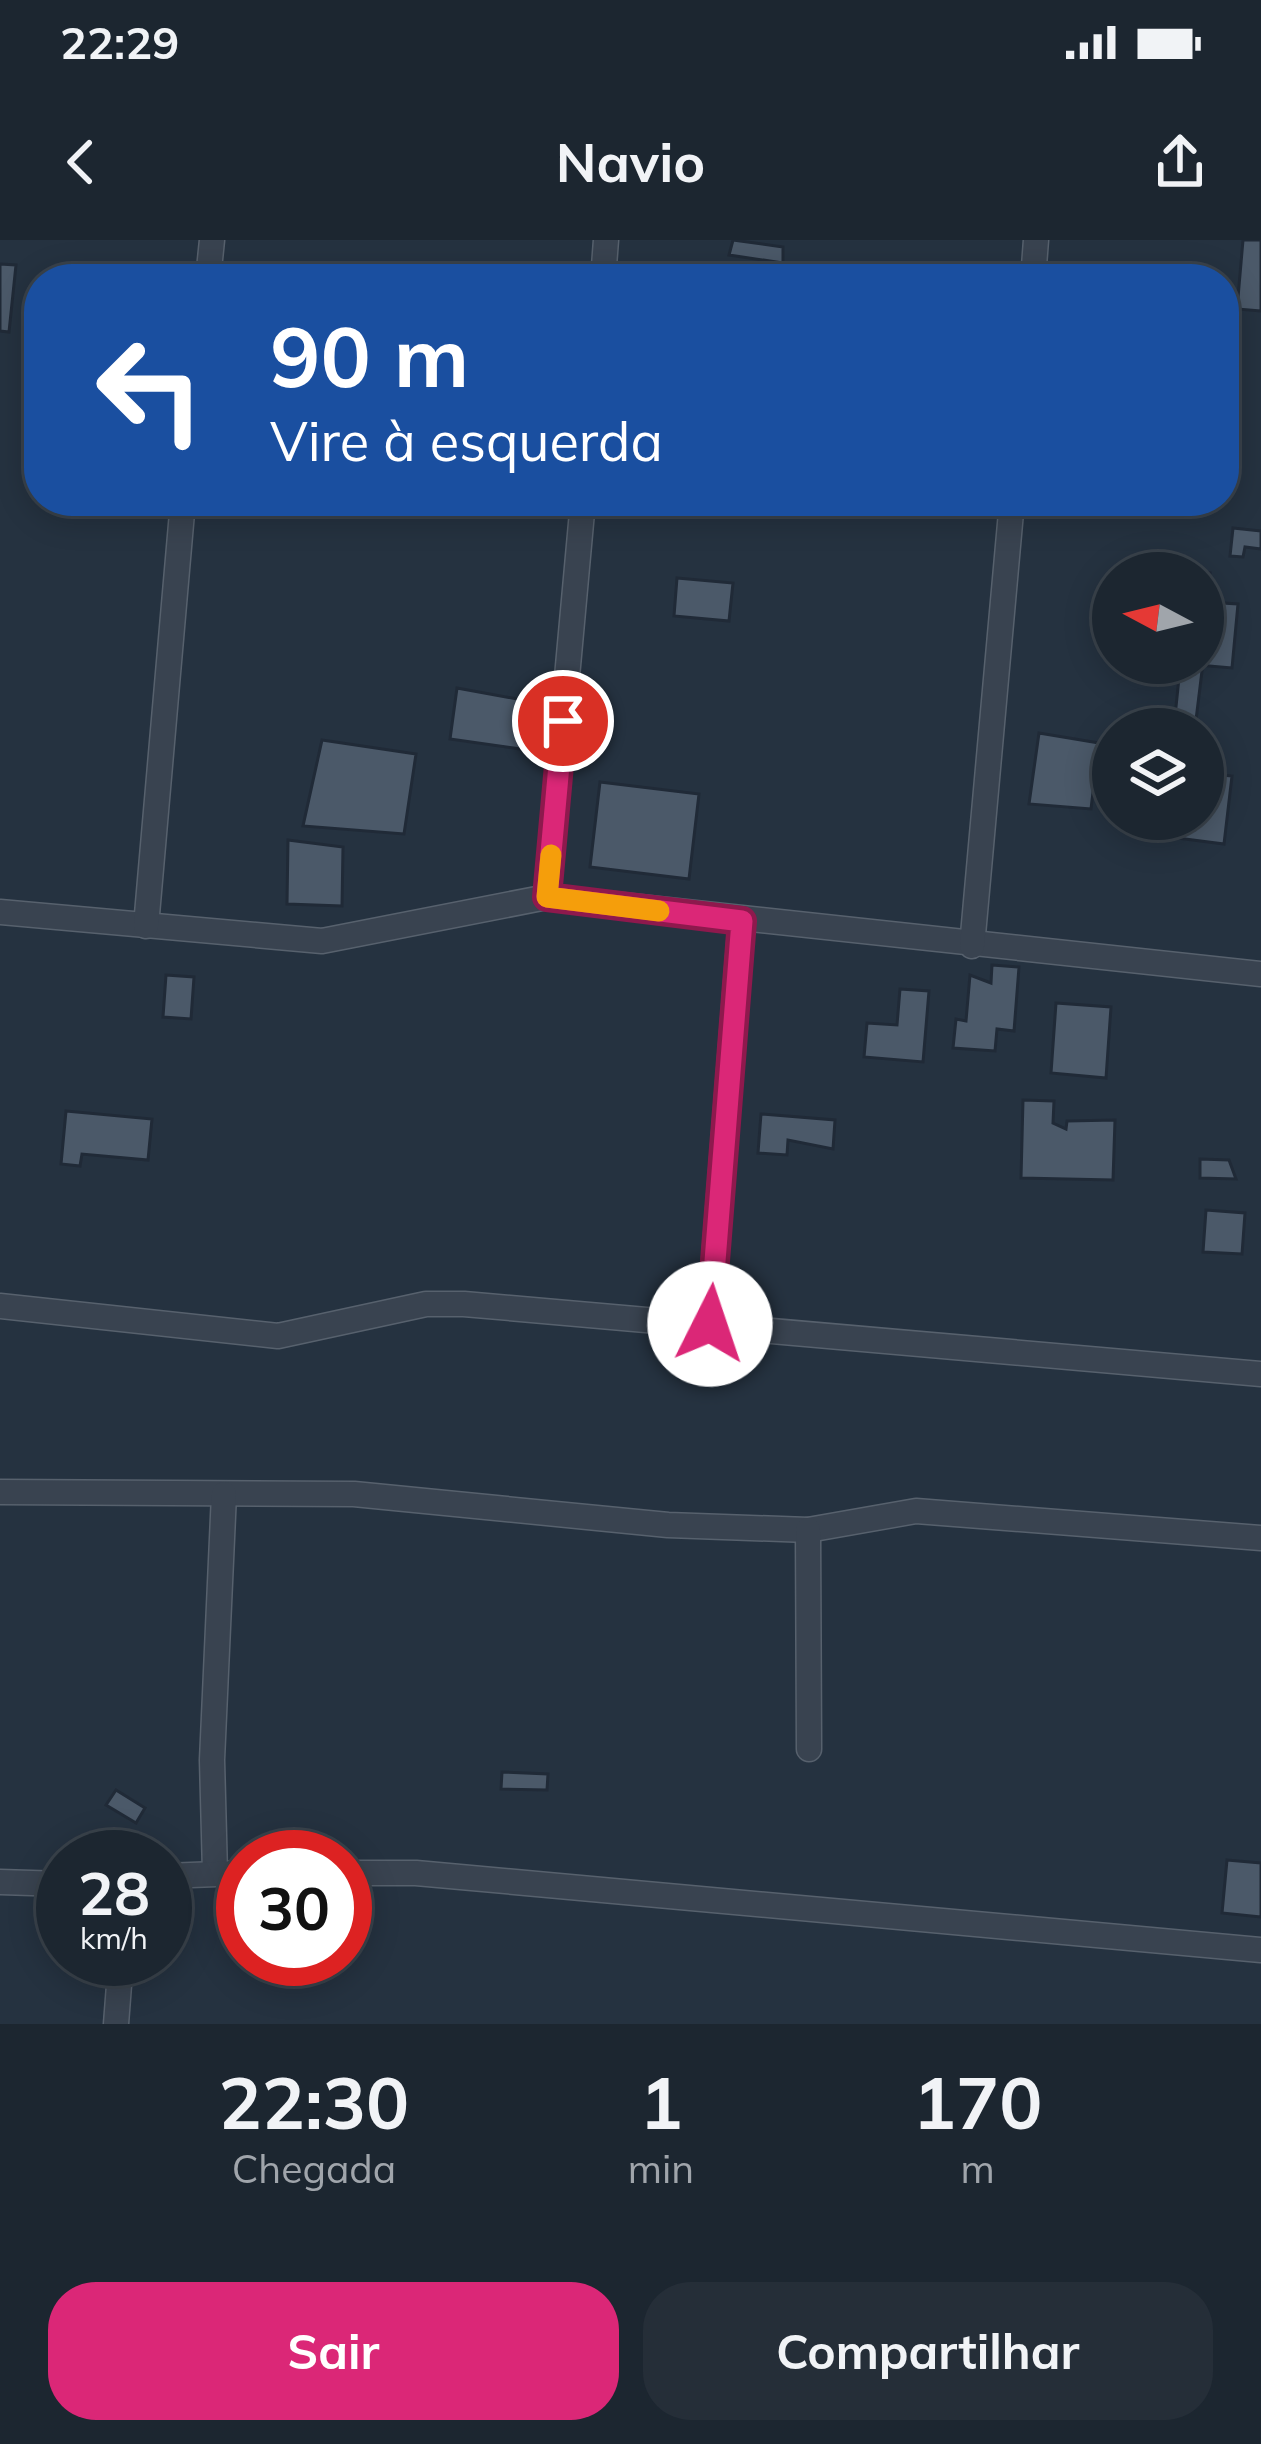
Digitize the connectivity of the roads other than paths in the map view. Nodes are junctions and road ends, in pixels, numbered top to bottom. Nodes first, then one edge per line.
1 (182, 516) edge
2 (582, 516) edge
3 (1011, 516) edge
4 (547, 897) junction
5 (0, 911) edge
6 (742, 921) junction
7 (146, 926) junction
8 (972, 946) junction
9 (1261, 974) edge
10 (0, 1306) edge
11 (710, 1324) junction
12 (1261, 1374) edge
13 (0, 1492) edge
14 (224, 1494) junction
15 (808, 1530) junction
16 (1261, 1538) edge
17 (809, 1749) dead end
18 (215, 1873) joint
19 (372, 1873) edge
20 (192, 1874) edge
21 (0, 1882) edge
22 (36, 1883) edge
23 (1261, 1950) edge
24 (119, 1986) edge
25 (116, 2024) edge

1 - 7 street
2 - 4 street
3 - 8 street
4 - 6 street
4 - 7 street
5 - 7 street
6 - 8 street
6 - 11 street
8 - 9 street
10 - 11 street
11 - 12 street
13 - 14 street
14 - 15 street
14 - 18 street
15 - 16 street
15 - 17 street
18 - 20 street
19 - 23 street
21 - 22 street
24 - 25 street

